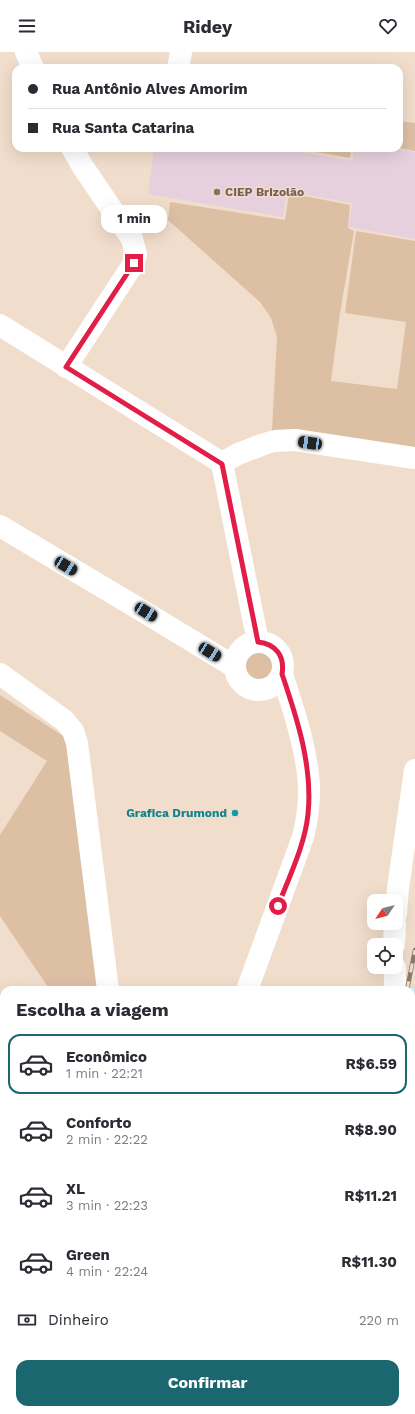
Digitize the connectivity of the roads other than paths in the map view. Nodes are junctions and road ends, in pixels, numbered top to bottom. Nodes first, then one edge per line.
1 (26, 52) edge
2 (181, 52) edge
3 (31, 64) edge
4 (179, 64) edge
5 (74, 152) edge
6 (0, 325) edge
7 (66, 367) junction
8 (415, 458) edge
9 (222, 464) junction
10 (0, 526) edge
11 (258, 642) junction
12 (235, 667) junction
13 (0, 674) edge
14 (275, 682) junction
15 (415, 770) edge
16 (398, 894) edge
17 (394, 974) edge
18 (108, 986) edge
19 (248, 986) edge
20 (395, 986) edge

1 - 3 street
2 - 4 street
5 - 7 street
6 - 7 street
7 - 9 street
8 - 9 street
9 - 11 street
10 - 12 street
11 - 12 street
11 - 14 street
12 - 14 street
13 - 18 street
14 - 19 street
15 - 16 street
17 - 20 street

